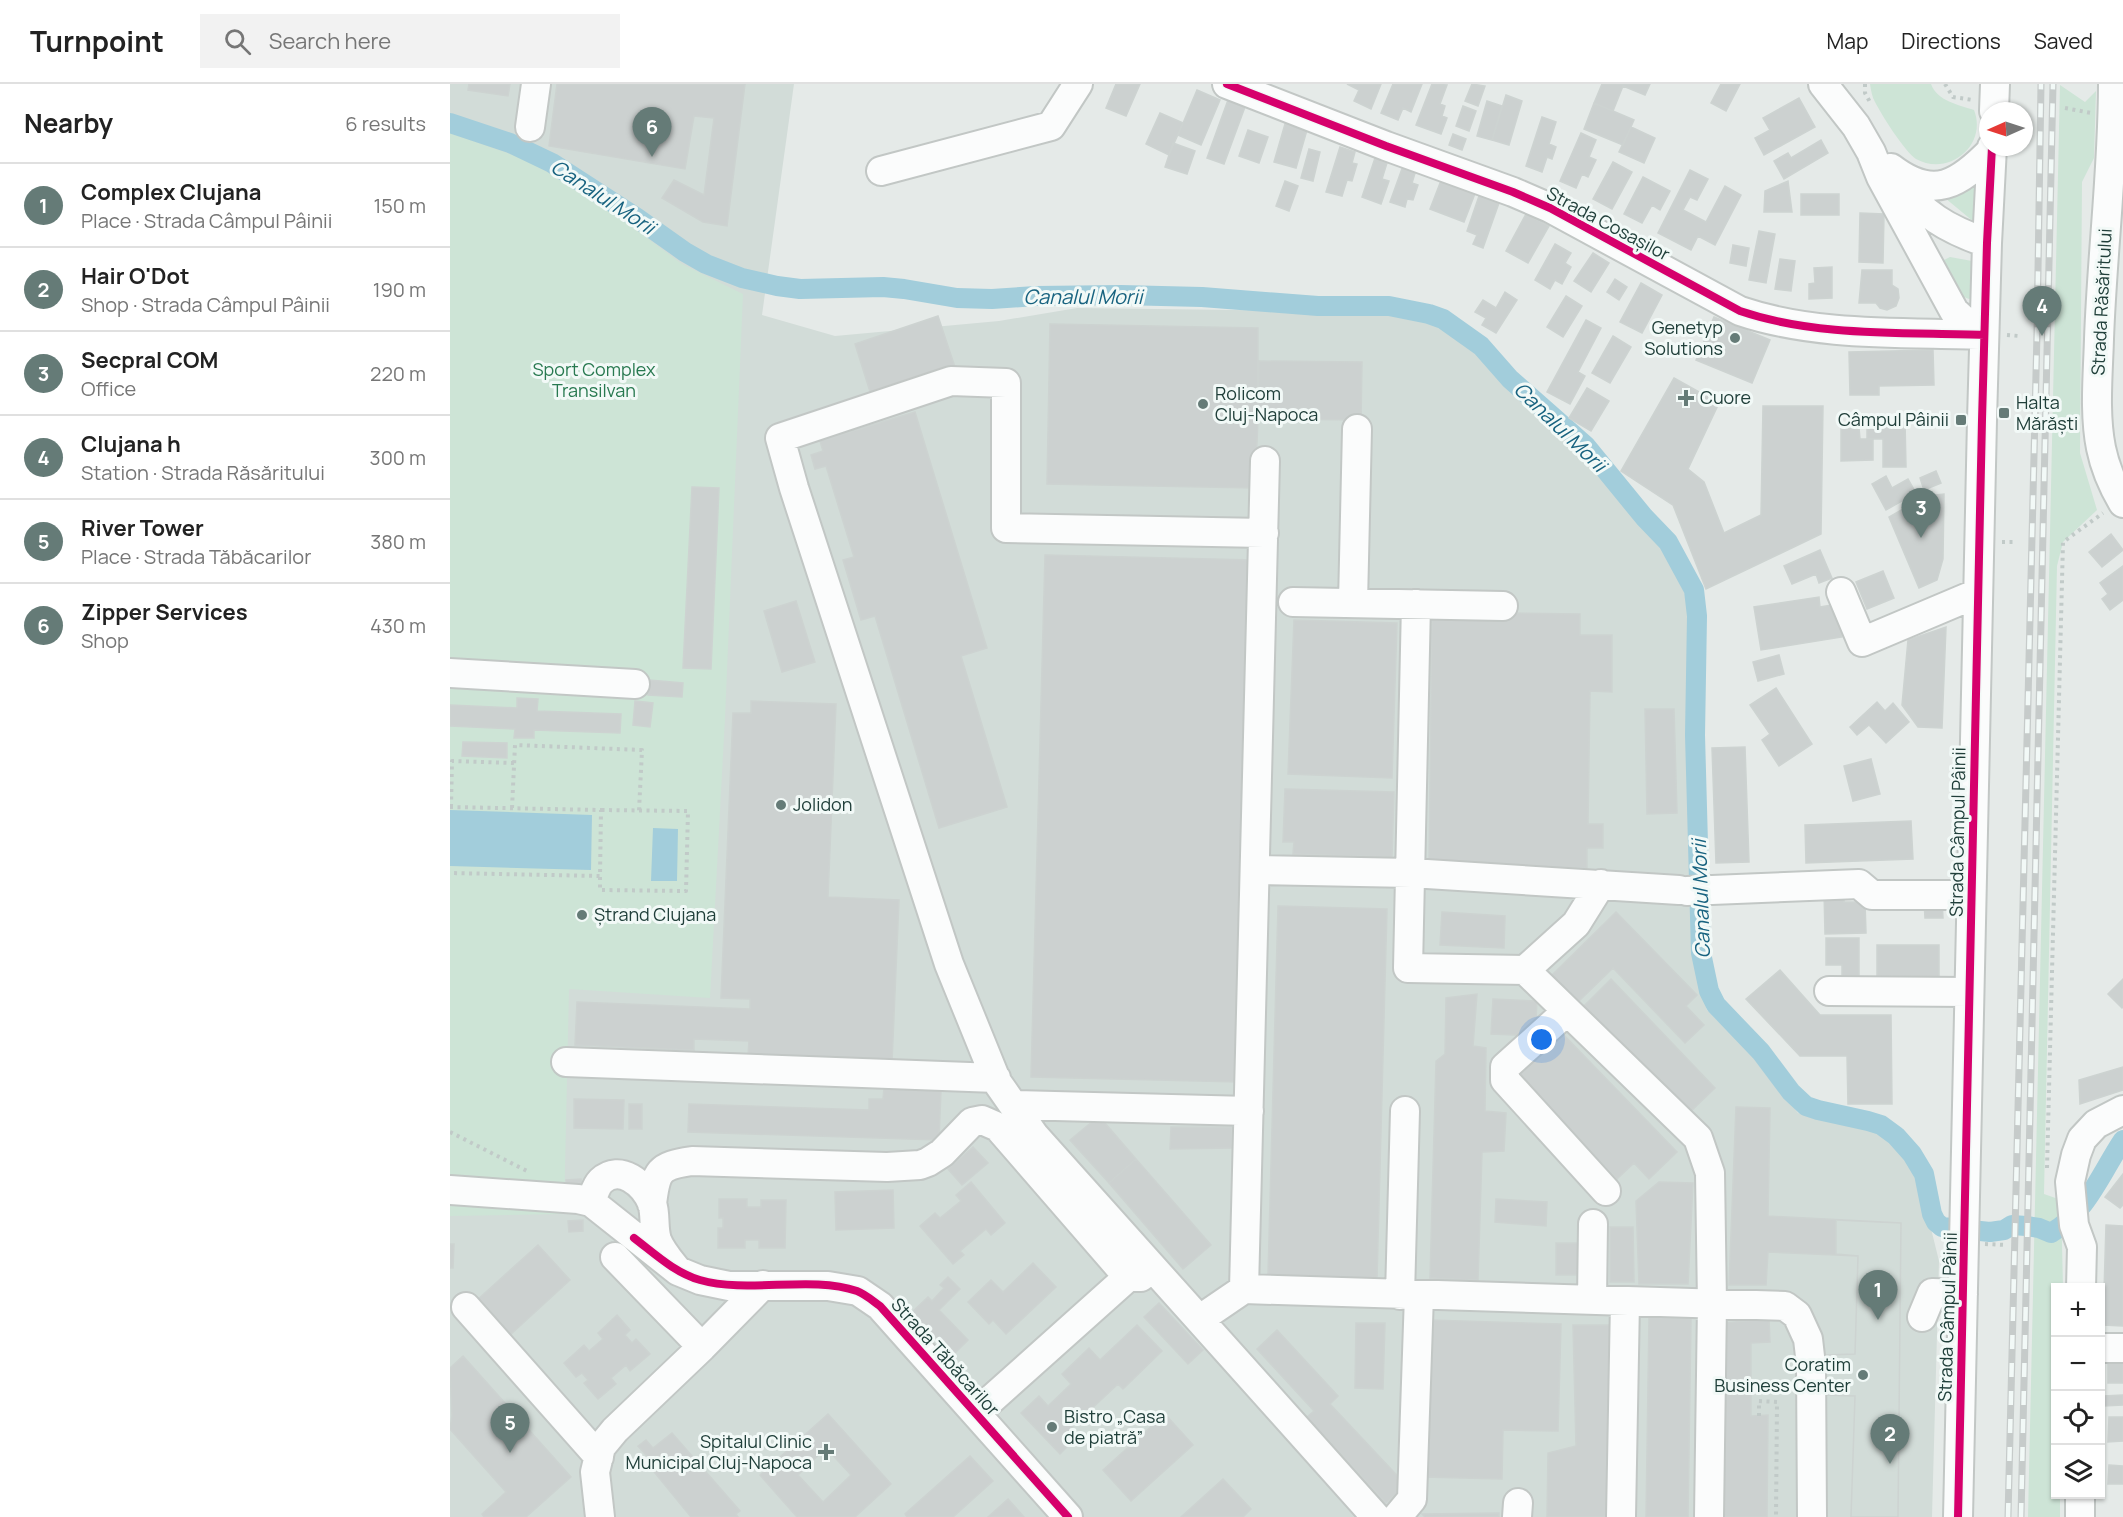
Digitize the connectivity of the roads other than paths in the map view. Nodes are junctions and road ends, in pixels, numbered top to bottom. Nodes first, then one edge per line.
1 (536, 84) edge
2 (1078, 84) edge
3 (1227, 84) edge
4 (1823, 84) edge
5 (1845, 84) edge
6 (2113, 92) edge
7 (1866, 119) junction
8 (530, 127) dead end
9 (1871, 152) junction
10 (1983, 156) edge
11 (1992, 156) edge
12 (881, 171) dead end
13 (2116, 174) edge
14 (1987, 243) junction
15 (1984, 335) junction
16 (1357, 429) dead end
17 (1265, 461) dead end
18 (2122, 501) edge
19 (1264, 533) junction
20 (1841, 592) dead end
21 (1978, 593) junction
22 (1293, 602) dead end
23 (1353, 603) junction
24 (1416, 604) junction
25 (1503, 606) dead end
26 (450, 673) edge
27 (635, 684) dead end
28 (1255, 870) junction
29 (1410, 873) junction
30 (1601, 884) junction
31 (1971, 895) junction
32 (1525, 970) junction
33 (1828, 992) dead end
34 (1970, 992) junction
35 (1566, 1012) junction
36 (566, 1062) dead end
37 (996, 1078) junction
38 (1013, 1105) junction
39 (2123, 1110) edge
40 (1249, 1111) junction
41 (1405, 1111) dead end
42 (450, 1190) edge
43 (1606, 1191) dead end
44 (591, 1202) junction
45 (652, 1204) junction
46 (1593, 1224) dead end
47 (625, 1248) junction
48 (678, 1271) junction
49 (1140, 1272) junction
50 (2081, 1283) edge
51 (763, 1285) junction
52 (1244, 1290) junction
53 (1963, 1294) junction
54 (1410, 1295) junction
55 (1593, 1300) junction
56 (1625, 1301) junction
57 (1712, 1304) junction
58 (466, 1307) dead end
59 (1922, 1317) dead end
60 (1200, 1319) junction
61 (702, 1347) junction
62 (2105, 1348) edge
63 (2123, 1348) edge
64 (975, 1413) junction
65 (598, 1457) junction
66 (2080, 1499) edge
67 (600, 1517) edge
68 (1068, 1517) edge
69 (1376, 1517) edge
70 (1397, 1517) edge
71 (1621, 1517) edge
72 (1709, 1517) edge
73 (1812, 1517) edge
74 (1958, 1517) edge
75 (2080, 1517) edge

1 - 8 street
2 - 12 street
3 - 15 street, Strada Cosașilor
4 - 7 street, Strada Câmpul Pâinii
5 - 7 street, Strada Câmpul Pâinii
6 - 13 street, Strada Răsăritului
7 - 9 street, Strada Câmpul Pâinii
9 - 10 street, Strada Câmpul Pâinii
9 - 14 street, Strada Câmpul Pâinii
9 - 15 street, Strada Câmpul Pâinii
11 - 14 street, Strada Câmpul Pâinii
13 - 18 street, Strada Răsăritului
14 - 15 street, Strada Câmpul Pâinii
15 - 21 street, Strada Câmpul Pâinii
16 - 23 street
17 - 19 street
19 - 28 street
19 - 37 street
20 - 21 street
21 - 31 street, Strada Câmpul Pâinii
22 - 23 street
23 - 24 street
24 - 25 street
24 - 29 street
26 - 27 street
28 - 29 street
28 - 40 street
29 - 30 street
29 - 32 street
30 - 31 street
30 - 32 street
31 - 34 street, Strada Câmpul Pâinii
32 - 35 street
33 - 34 street
34 - 53 street, Strada Câmpul Pâinii
35 - 43 street
35 - 57 street
36 - 37 street
37 - 38 street
38 - 40 street
38 - 49 street
39 - 50 street
40 - 52 street
41 - 54 street
42 - 44 street
44 - 45 street
44 - 47 street, Strada Tăbăcarilor
45 - 48 street
45 - 49 street
46 - 55 street
47 - 48 street, Strada Tăbăcarilor
47 - 61 street
48 - 51 street, Strada Tăbăcarilor
49 - 60 street
49 - 64 street, Strada Tăbăcarilor
51 - 61 street
51 - 64 street, Strada Tăbăcarilor
52 - 54 street
52 - 60 street
53 - 59 street
53 - 74 street, Strada Câmpul Pâinii
54 - 55 street
54 - 70 street
55 - 56 street
56 - 57 street
56 - 71 street
57 - 72 street
57 - 73 street
58 - 65 street
60 - 69 street
61 - 65 street
62 - 63 street
64 - 68 street, Strada Tăbăcarilor
65 - 67 street
66 - 75 street

